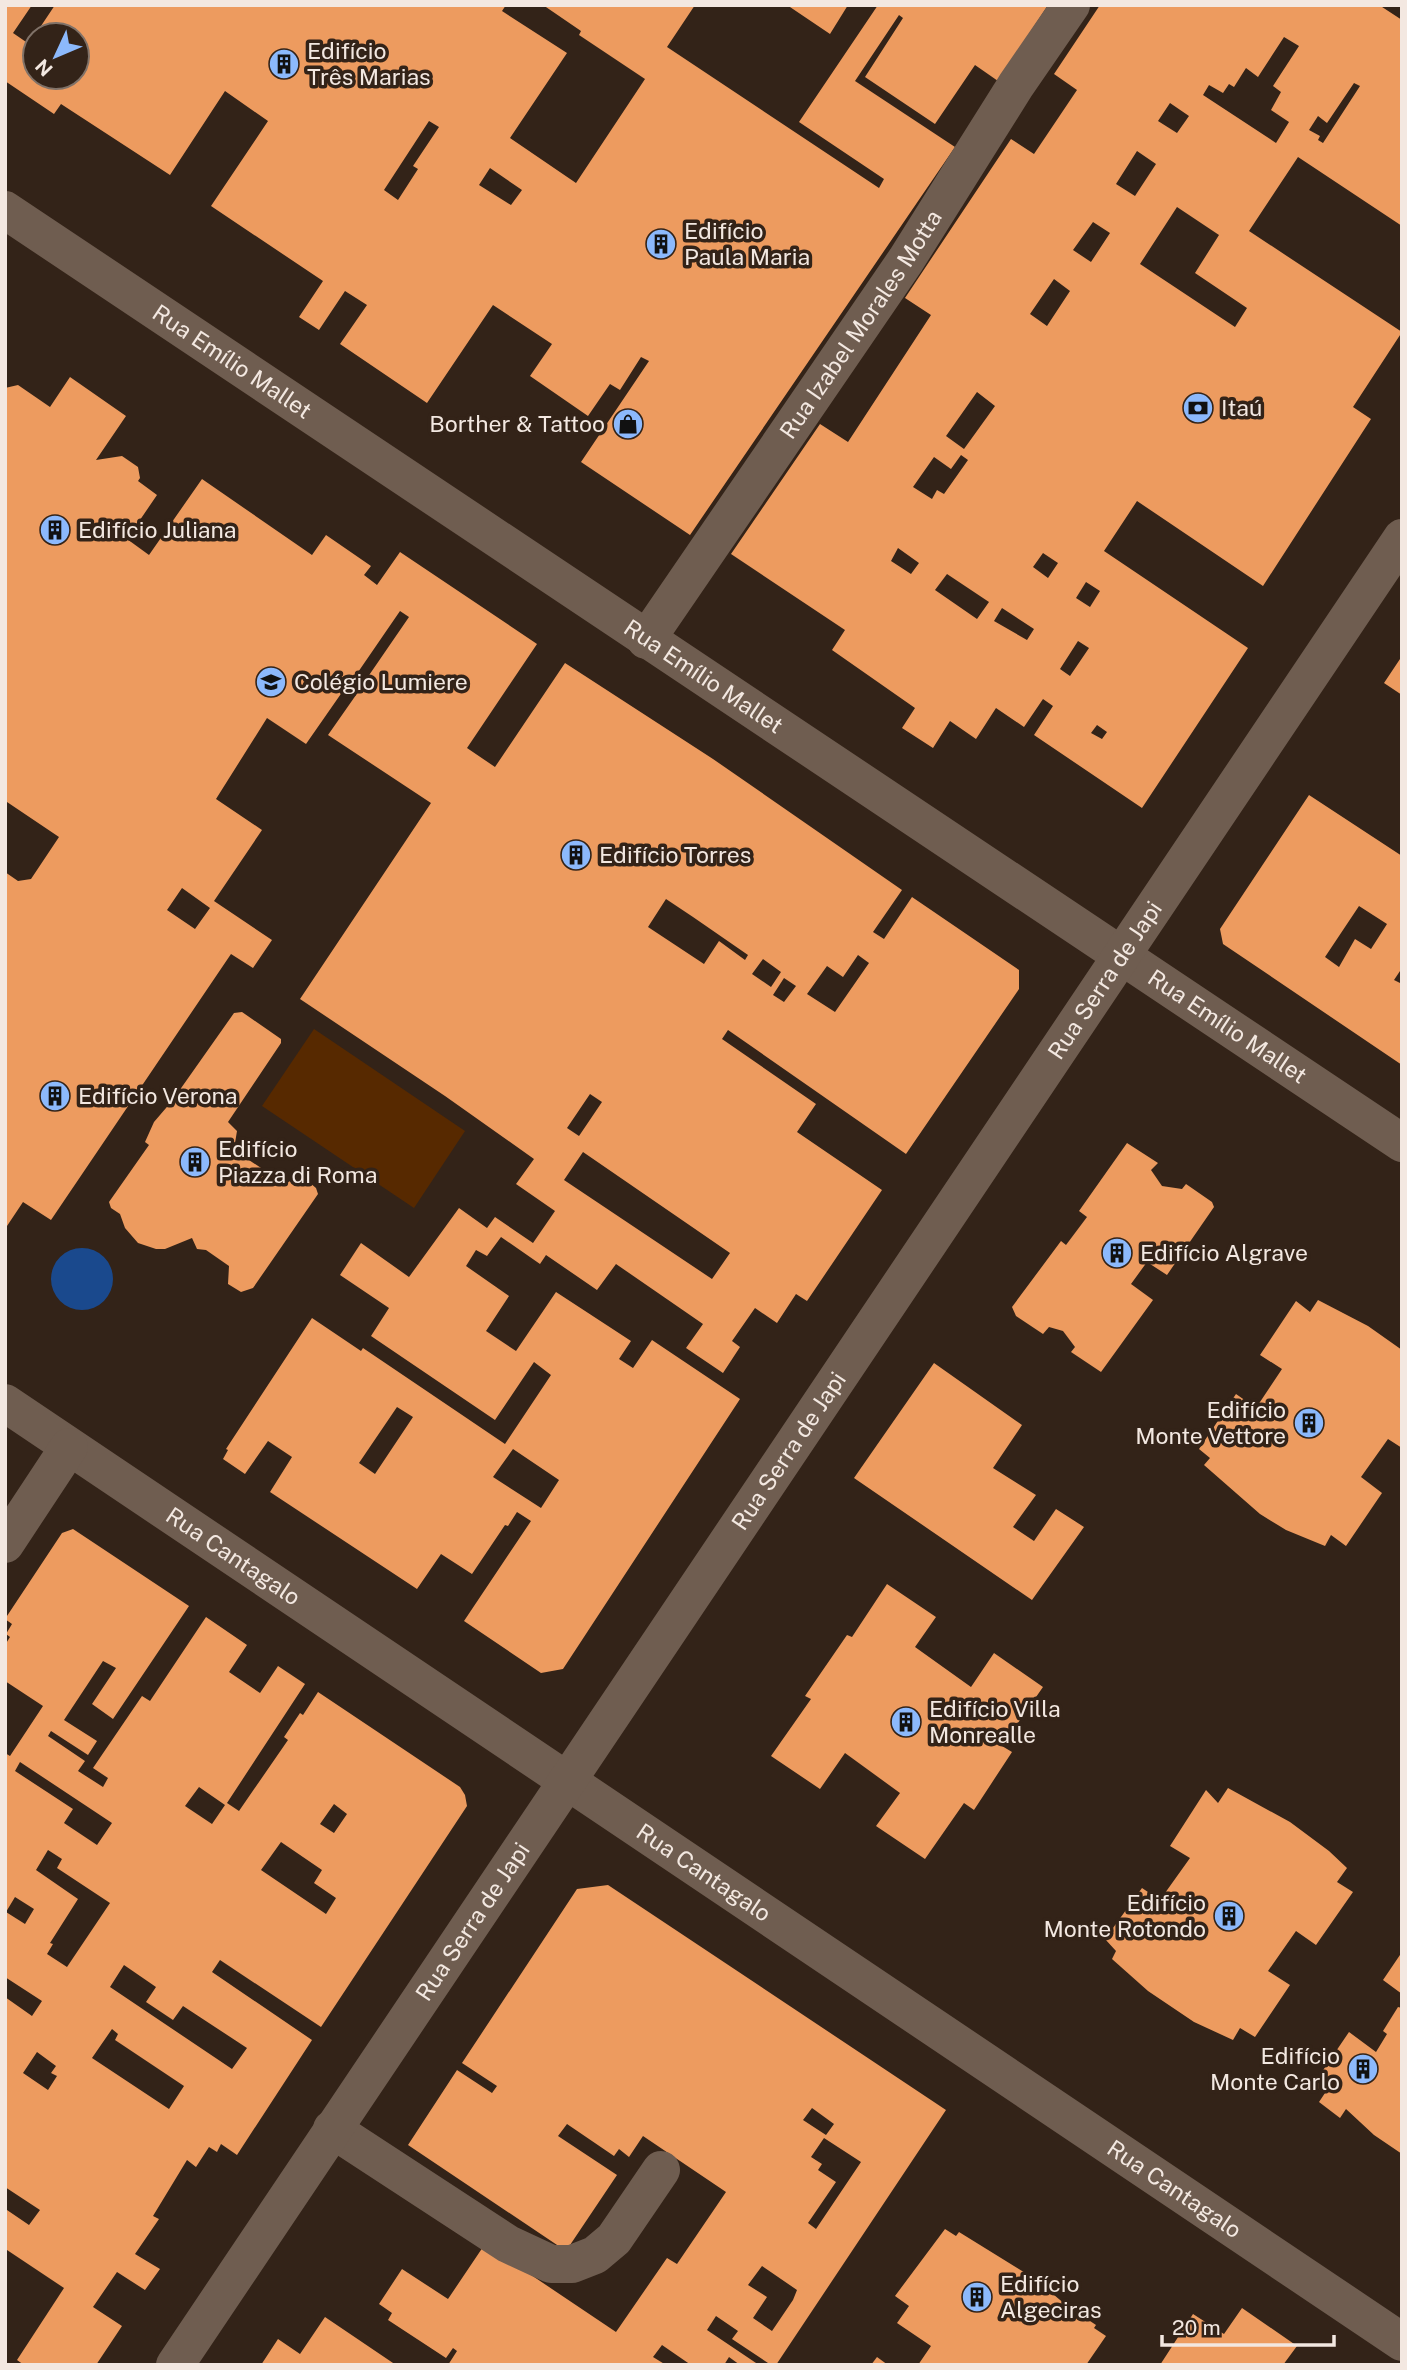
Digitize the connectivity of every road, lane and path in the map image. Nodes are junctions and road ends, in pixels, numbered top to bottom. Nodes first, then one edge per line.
1 (1071, 5) edge
2 (5, 210) edge
3 (1402, 538) edge
4 (646, 640) junction
5 (1121, 954) junction
6 (1402, 1143) edge
7 (5, 1403) edge
8 (69, 1447) junction
9 (5, 1544) edge
10 (566, 1782) junction
11 (332, 2129) junction
12 (661, 2170) dead end
13 (1402, 2342) edge
14 (174, 2365) edge

1 - 4 street, Rua Izabel Morales Motta
2 - 4 street, Rua Emílio Mallet
3 - 5 street, Rua Serra de Japi
4 - 5 street, Rua Emílio Mallet
5 - 6 street, Rua Emílio Mallet
5 - 10 street, Rua Serra de Japi
7 - 8 street, Rua Cantagalo
8 - 9 street
8 - 10 street, Rua Cantagalo
10 - 11 street, Rua Serra de Japi
10 - 13 street, Rua Cantagalo
11 - 12 street
11 - 14 street, Rua Serra de Japi

